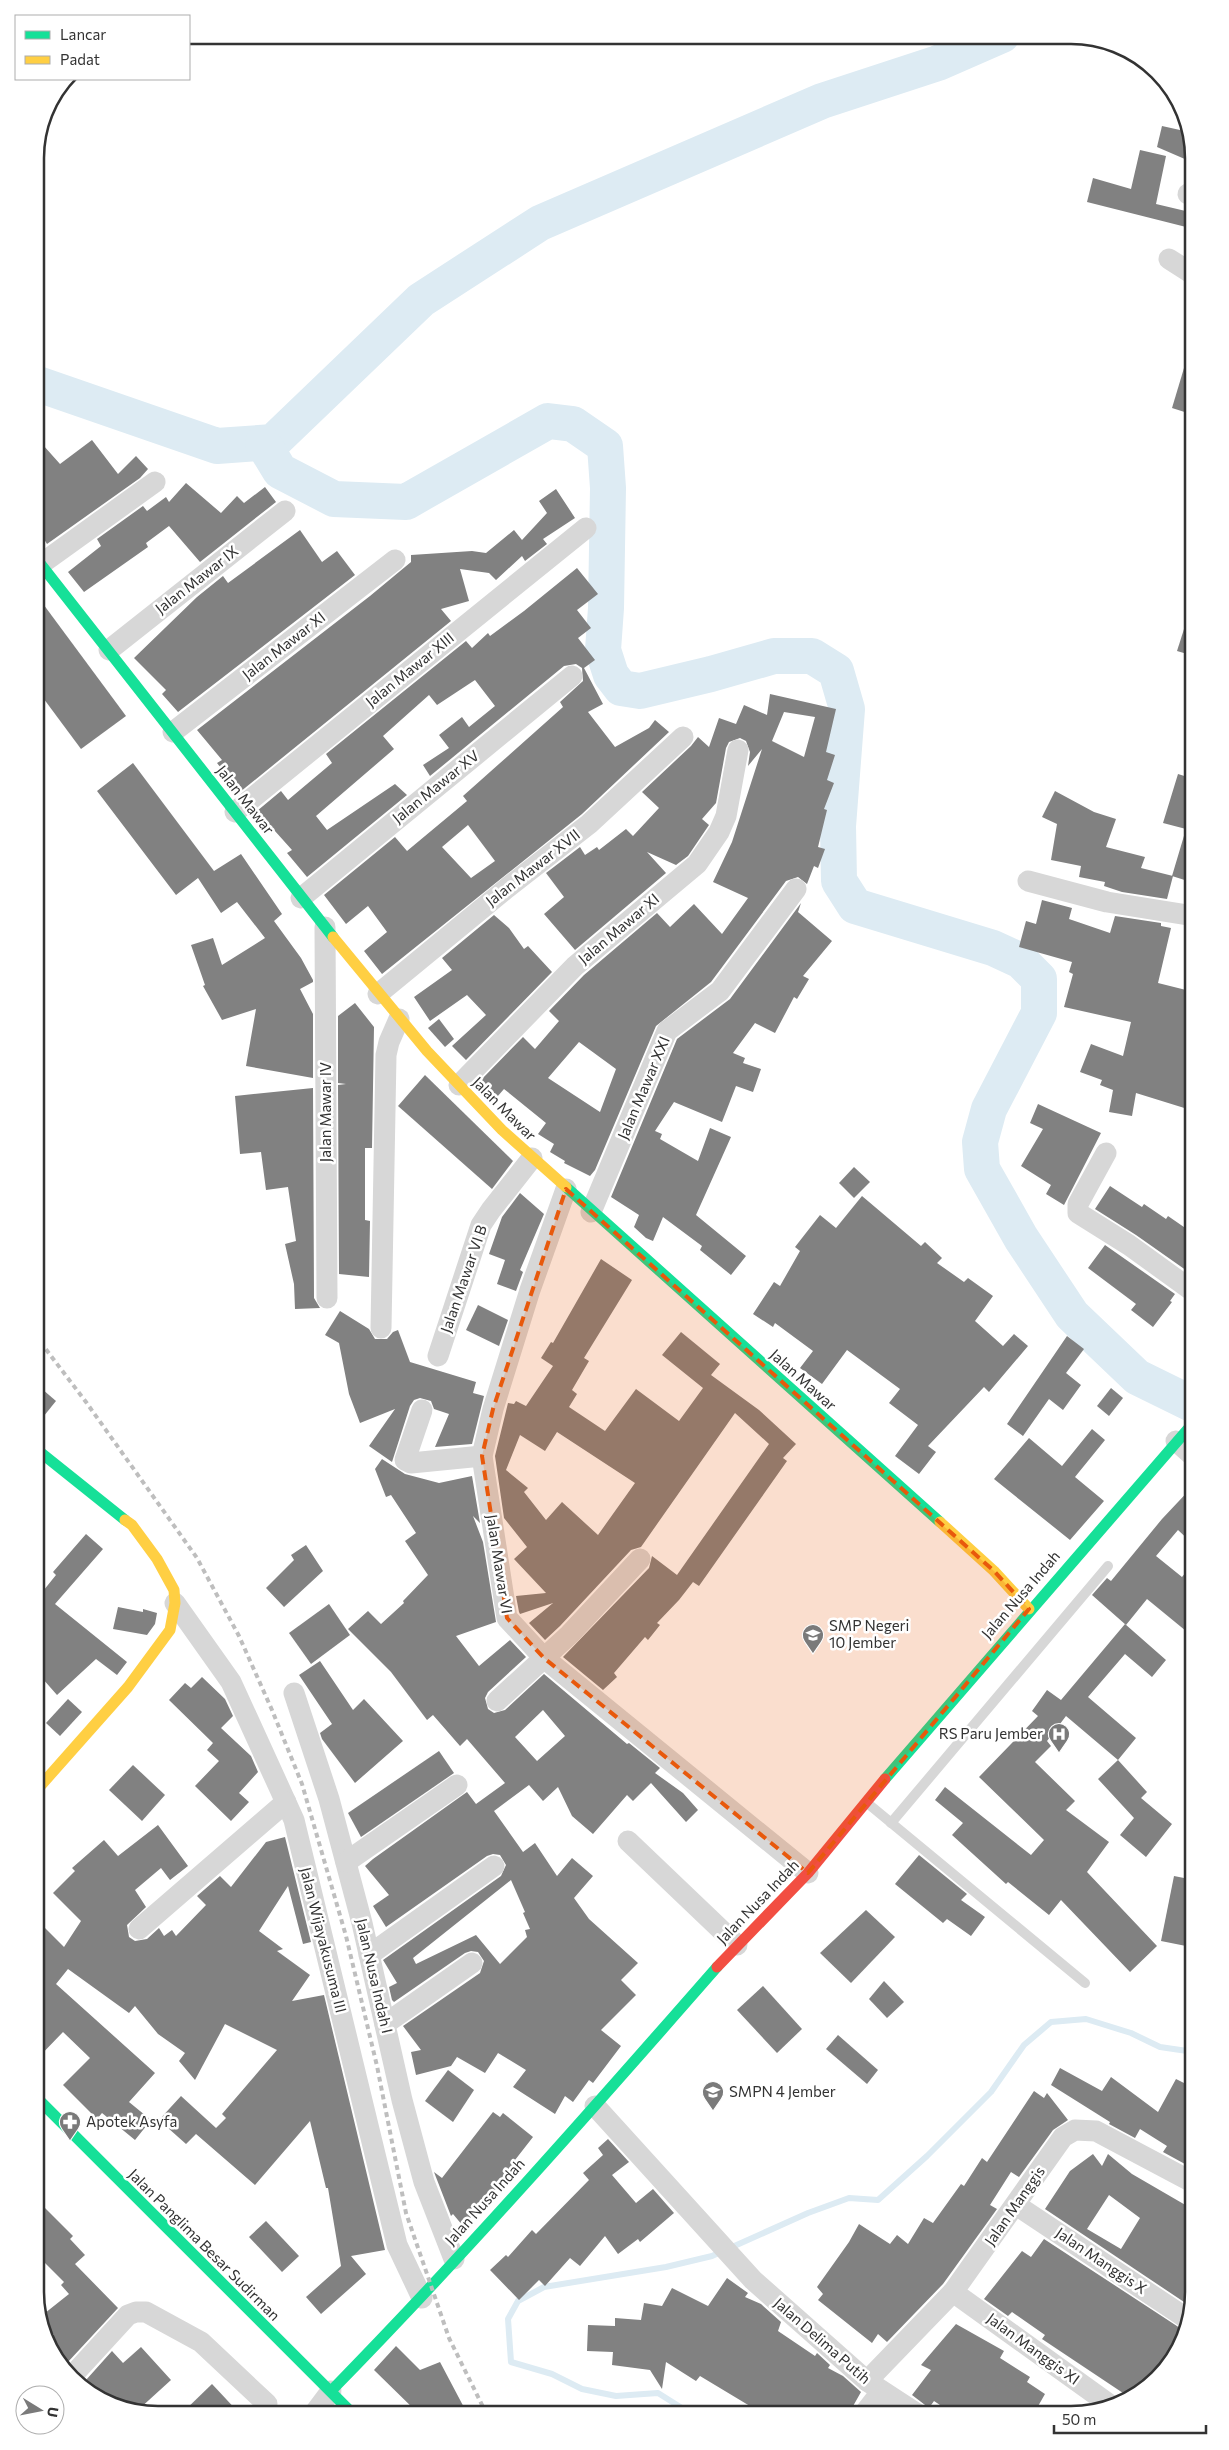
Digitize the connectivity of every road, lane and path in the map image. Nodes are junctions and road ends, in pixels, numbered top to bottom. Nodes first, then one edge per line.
1 (1169, 259) dead end
2 (1185, 269) edge
3 (155, 482) dead end
4 (285, 511) dead end
5 (586, 528) dead end
6 (44, 556) edge
7 (395, 560) dead end
8 (44, 568) edge
9 (109, 650) junction
10 (572, 676) dead end
11 (173, 732) junction
12 (683, 737) dead end
13 (738, 750) dead end
14 (235, 812) junction
15 (1028, 881) dead end
16 (796, 890) dead end
17 (300, 898) junction
18 (1185, 915) edge
19 (325, 927) junction
20 (378, 994) junction
21 (399, 1019) junction
22 (459, 1084) junction
23 (1106, 1153) dead end
24 (532, 1158) junction
25 (566, 1189) junction
26 (591, 1212) junction
27 (1185, 1285) edge
28 (327, 1298) dead end
29 (381, 1328) dead end
30 (438, 1356) dead end
31 (422, 1410) dead end
32 (1185, 1431) edge
33 (1180, 1436) junction
34 (1185, 1444) edge
35 (44, 1455) edge
36 (482, 1456) junction
37 (640, 1560) dead end
38 (1108, 1566) dead end
39 (175, 1603) junction
40 (1029, 1609) junction
41 (544, 1658) junction
42 (294, 1693) dead end
43 (497, 1701) dead end
44 (44, 1782) edge
45 (457, 1785) dead end
46 (865, 1801) junction
47 (286, 1802) junction
48 (891, 1823) junction
49 (628, 1841) dead end
50 (346, 1862) junction
51 (494, 1866) dead end
52 (808, 1872) junction
53 (139, 1929) dead end
54 (737, 1945) junction
55 (369, 1955) junction
56 (472, 1963) dead end
57 (1085, 1983) dead end
58 (385, 2024) junction
59 (44, 2105) edge
60 (595, 2106) junction
61 (1185, 2178) edge
62 (1016, 2205) junction
63 (454, 2259) junction
64 (953, 2292) junction
65 (422, 2298) junction
66 (1182, 2316) edge
67 (76, 2372) edge
68 (874, 2387) junction
69 (331, 2391) junction
70 (1105, 2401) edge
71 (267, 2404) dead end
72 (320, 2406) edge
73 (345, 2406) edge
74 (867, 2406) edge
75 (905, 2406) edge

1 - 2 street
3 - 6 street
4 - 9 street, Jalan Mawar IX
5 - 14 street, Jalan Mawar XIII
7 - 11 street, Jalan Mawar XI
8 - 9 street, Jalan Mawar
9 - 11 street, Jalan Mawar
10 - 17 street, Jalan Mawar XV
11 - 14 street, Jalan Mawar
12 - 20 street, Jalan Mawar XVII
13 - 22 street, Jalan Mawar XI
14 - 17 street, Jalan Mawar
15 - 18 street
16 - 26 street, Jalan Mawar XXI
17 - 19 street, Jalan Mawar
19 - 20 street, Jalan Mawar
19 - 28 street, Jalan Mawar IV
20 - 21 street, Jalan Mawar
21 - 22 street, Jalan Mawar
21 - 29 street
22 - 24 street, Jalan Mawar
23 - 27 street
24 - 25 street, Jalan Mawar
24 - 30 street, Jalan Mawar VI B
25 - 26 street, Jalan Mawar
25 - 36 street, Jalan Mawar VI
26 - 40 street, Jalan Mawar
31 - 36 street
32 - 33 street, Jalan Nusa Indah
33 - 34 street
33 - 40 street, Jalan Nusa Indah
35 - 39 street
36 - 41 street, Jalan Mawar VI
37 - 41 street
38 - 48 lane
39 - 44 street
39 - 47 street, Jalan Wijayakusuma III
40 - 46 street, Jalan Nusa Indah
41 - 43 street
41 - 52 street, Jalan Mawar VI
42 - 50 street, Jalan Nusa Indah I
45 - 50 street
46 - 48 lane
46 - 52 street, Jalan Nusa Indah
47 - 53 street
47 - 65 street, Jalan Wijayakusuma III
48 - 57 lane
49 - 54 street
50 - 55 street, Jalan Nusa Indah I
51 - 55 street
52 - 54 street, Jalan Nusa Indah
54 - 60 street, Jalan Nusa Indah
55 - 58 street, Jalan Nusa Indah I
56 - 58 street
58 - 63 street, Jalan Nusa Indah I
59 - 69 street, Jalan Panglima Besar Sudirman
60 - 63 street, Jalan Nusa Indah
60 - 68 street, Jalan Delima Putih
61 - 62 street, Jalan Manggis
62 - 64 street, Jalan Manggis
62 - 66 street, Jalan Manggis X
63 - 65 street, Jalan Nusa Indah
64 - 68 street, Jalan Manggis
64 - 70 street, Jalan Manggis XI
65 - 69 street, Jalan Nusa Indah
67 - 71 street
68 - 74 street, Jalan Manggis
68 - 75 street, Jalan Delima Putih
69 - 72 street
69 - 73 street, Jalan Panglima Besar Sudirman

